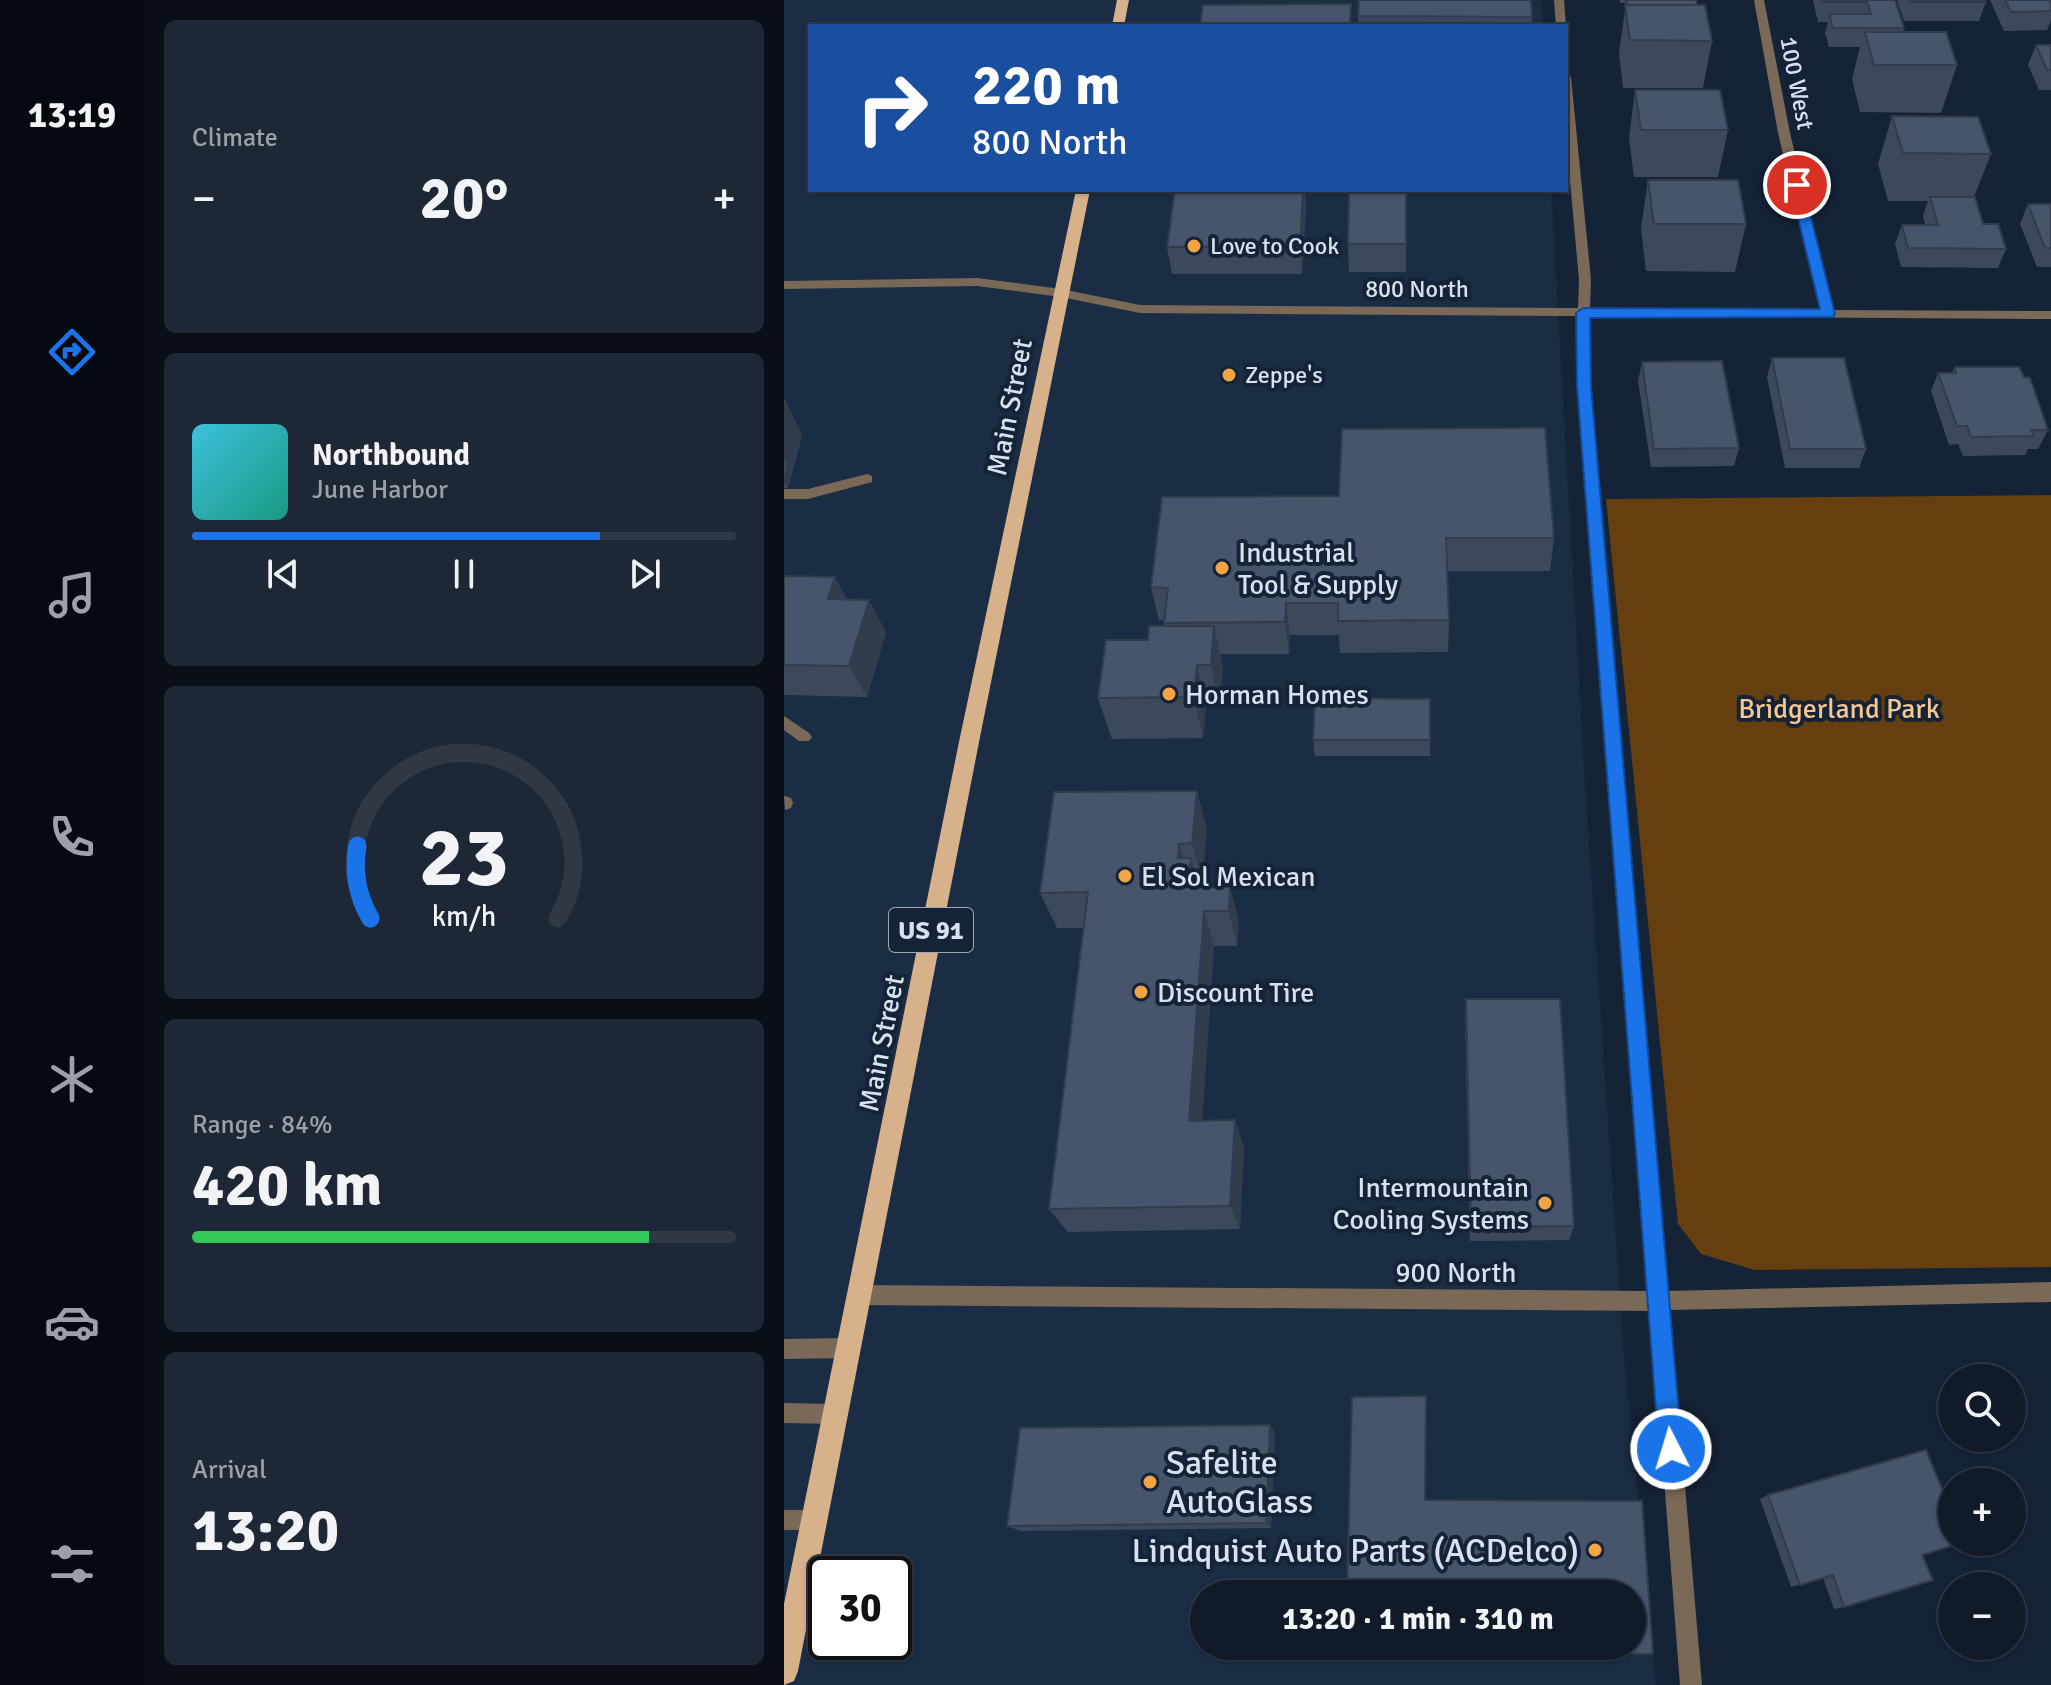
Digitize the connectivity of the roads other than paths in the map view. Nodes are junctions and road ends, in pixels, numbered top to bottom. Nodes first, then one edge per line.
1 (1123, 0) edge
2 (1559, 0) edge
3 (1759, 0) edge
4 (1118, 24) edge
5 (1561, 24) edge
6 (1568, 98) edge
7 (1083, 192) edge
8 (784, 285) edge
9 (1061, 293) junction
10 (1583, 313) junction
11 (1828, 314) junction
12 (2051, 315) edge
13 (867, 479) dead end
14 (784, 494) edge
15 (784, 722) edge
16 (804, 737) dead end
17 (2051, 1292) edge
18 (860, 1295) junction
19 (1658, 1301) junction
20 (849, 1348) junction
21 (784, 1349) edge
22 (784, 1413) edge
23 (835, 1414) junction
24 (784, 1520) edge
25 (814, 1520) junction
26 (784, 1671) edge
27 (1691, 1685) edge

1 - 4 main road
2 - 5 street
3 - 11 street, 100 West
6 - 10 street
7 - 9 main road, Main Street / US 91
8 - 9 street, 800 North
9 - 10 street, 800 North
9 - 18 main road, Main Street / US 91
10 - 11 street, 800 North
10 - 19 street
11 - 12 street, 800 North
13 - 14 street
15 - 16 street
17 - 19 street, 900 North
18 - 19 street, 900 North
18 - 20 main road, Main Street / US 91
19 - 27 street
20 - 21 street
20 - 23 main road, Main Street / US 91
22 - 23 street
23 - 25 main road, Main Street / US 91
24 - 25 street
25 - 26 main road, Main Street / US 91

